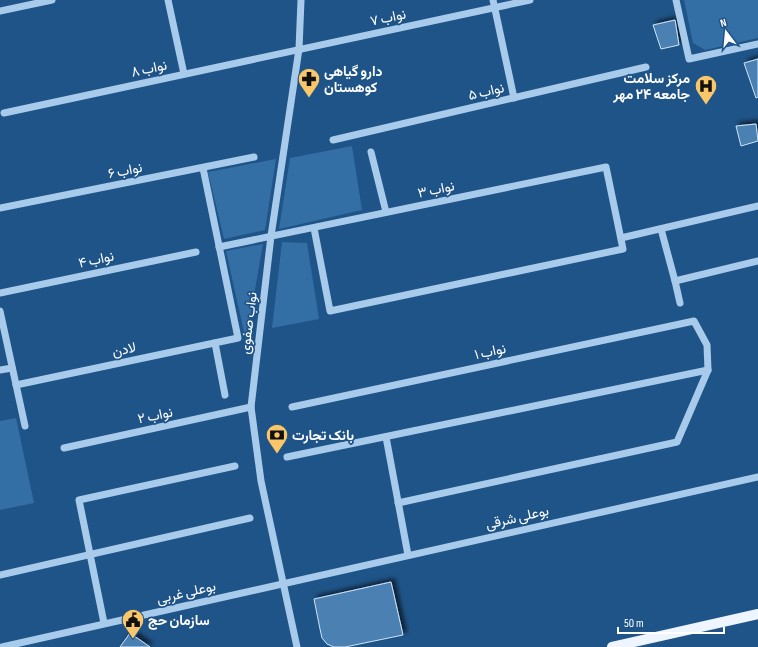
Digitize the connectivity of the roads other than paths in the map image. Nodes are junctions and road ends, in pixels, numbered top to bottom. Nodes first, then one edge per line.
1 (52, 0) edge
2 (168, 0) edge
3 (302, 0) edge
4 (530, 0) edge
5 (676, 0) edge
6 (494, 4) edge
7 (0, 11) edge
8 (758, 44) edge
9 (300, 49) junction
10 (646, 67) dead end
11 (184, 74) junction
12 (514, 98) junction
13 (4, 113) dead end
14 (333, 140) dead end
15 (371, 152) dead end
16 (254, 157) dead end
17 (203, 168) junction
18 (758, 206) edge
19 (0, 208) edge
20 (386, 212) junction
21 (314, 228) junction
22 (661, 229) junction
23 (271, 236) junction
24 (620, 238) junction
25 (219, 247) junction
26 (196, 252) dead end
27 (758, 261) edge
28 (675, 281) junction
29 (0, 293) edge
30 (680, 303) dead end
31 (0, 311) edge
32 (215, 343) junction
33 (12, 368) junction
34 (0, 370) edge
35 (708, 370) junction
36 (16, 385) junction
37 (225, 395) dead end
38 (292, 407) dead end
39 (251, 408) junction
40 (25, 426) dead end
41 (386, 437) junction
42 (64, 448) dead end
43 (288, 458) dead end
44 (235, 466) dead end
45 (758, 477) edge
46 (398, 503) junction
47 (250, 518) dead end
48 (90, 555) junction
49 (408, 555) junction
50 (0, 575) edge
51 (282, 584) junction
52 (758, 614) edge
53 (104, 623) junction
54 (2, 647) edge
55 (297, 647) edge
56 (612, 647) edge

1 - 7 street
2 - 11 street
3 - 9 street, نواب صفوی
4 - 6 street, نواب ۷
5 - 8 street
6 - 9 street, نواب ۷
6 - 12 street
9 - 11 street, نواب ۸
9 - 23 street, نواب صفوی
10 - 12 street, نواب ۵
11 - 13 street, نواب ۸
12 - 14 street, نواب ۵
15 - 20 street
16 - 17 street, نواب ۶
17 - 19 street, نواب ۶
17 - 25 street
18 - 22 street
20 - 21 street, نواب ۳
20 - 24 street, نواب ۳
21 - 23 street, نواب ۳
21 - 24 street
22 - 24 street
22 - 28 street
23 - 25 street
23 - 39 street, نواب صفوی
25 - 32 street, لادن
26 - 29 street, نواب ۴
27 - 28 street
28 - 30 street
31 - 33 street
32 - 36 street, لادن
32 - 37 street
33 - 34 street
33 - 36 street
35 - 38 street, نواب ۱
35 - 41 street
35 - 46 street
36 - 40 street
39 - 42 street, نواب ۲
39 - 51 street, نواب صفوی
41 - 43 street
41 - 46 street
44 - 48 street
45 - 49 street, بوعلی شرقی
46 - 49 street
47 - 48 street
48 - 50 street
48 - 53 street
49 - 51 street, بوعلی شرقی
51 - 53 street, بوعلی غربی
51 - 55 street, نواب صفوی
52 - 56 main road
53 - 54 street, بوعلی غربی

